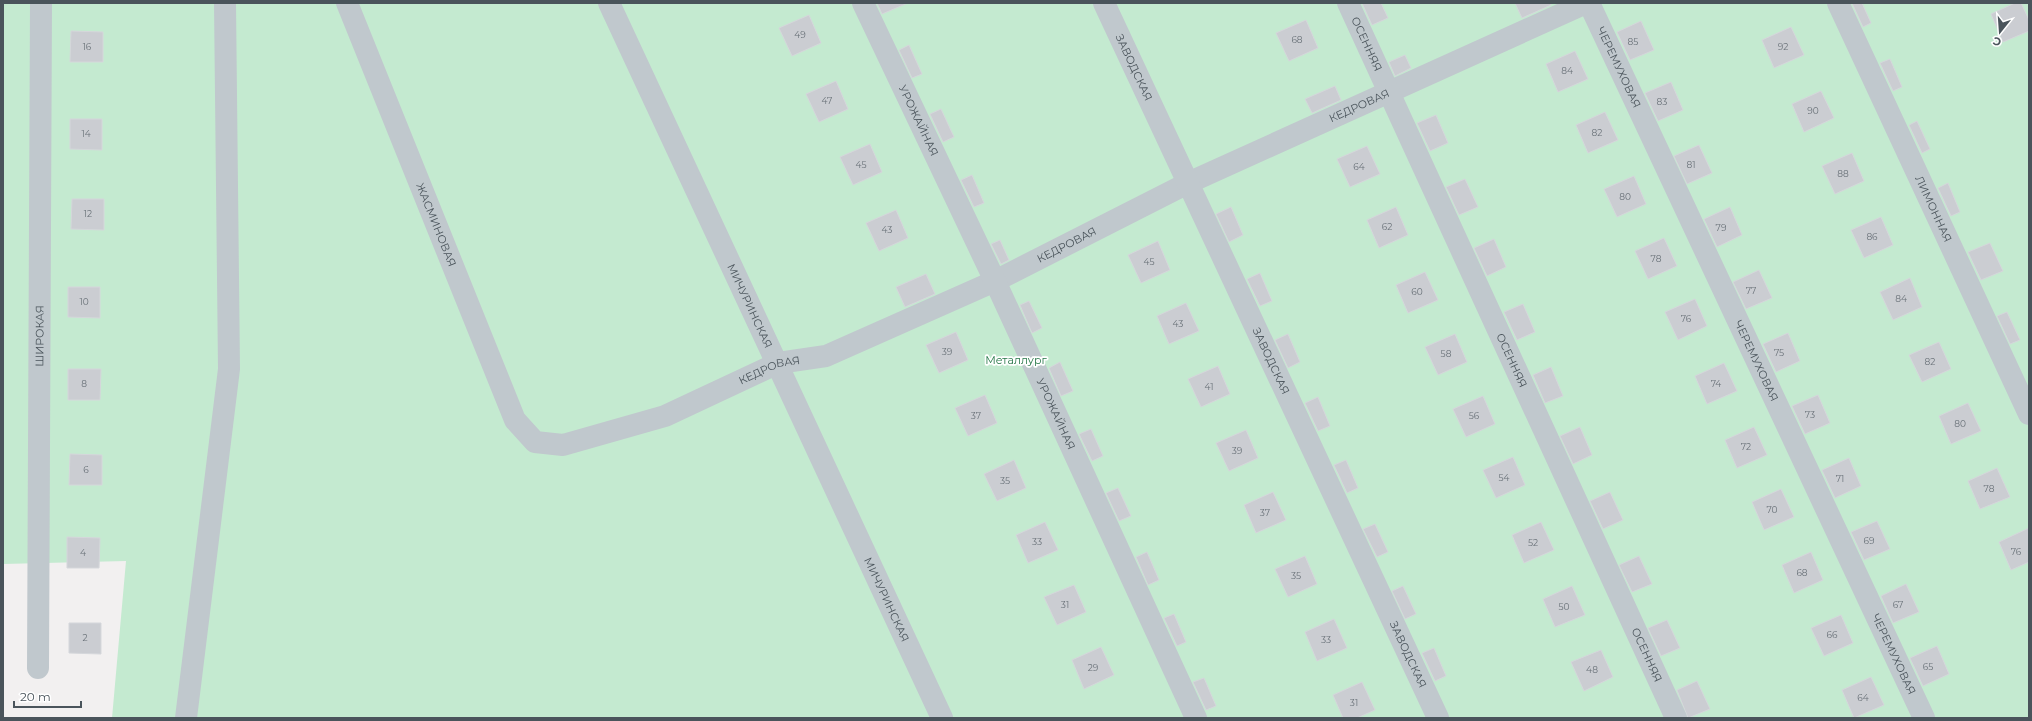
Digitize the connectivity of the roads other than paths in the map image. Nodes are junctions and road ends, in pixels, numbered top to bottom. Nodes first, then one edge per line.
1 (41, 3) edge
2 (225, 3) edge
3 (347, 3) edge
4 (609, 3) edge
5 (863, 3) edge
6 (1104, 3) edge
7 (1348, 3) edge
8 (1586, 3) edge
9 (1589, 3) edge
10 (1838, 3) edge
11 (1388, 91) junction
12 (1188, 183) junction
13 (995, 281) junction
14 (778, 363) junction
15 (2029, 414) edge
16 (535, 442) joint
17 (38, 668) dead end
18 (186, 718) edge
19 (942, 718) edge
20 (1196, 718) edge
21 (1438, 718) edge
22 (1676, 718) edge
23 (1924, 718) edge

1 - 17 street, ШИРОКАЯ
2 - 18 street
3 - 16 street, ЖАСМИНОВАЯ
4 - 14 street, МИЧУРИНСКАЯ
5 - 13 street, УРОЖАЙНАЯ
6 - 12 street, ЗАВОДСКАЯ
7 - 11 street, ОСЕННЯЯ
8 - 11 street, КЕДРОВАЯ
9 - 23 street, ЧЕРЕМУХОВАЯ
10 - 15 street, ЛИМОННАЯ
11 - 12 street, КЕДРОВАЯ
11 - 22 street, ОСЕННЯЯ
12 - 13 street, КЕДРОВАЯ
12 - 21 street, ЗАВОДСКАЯ
13 - 14 street, КЕДРОВАЯ
13 - 20 street, УРОЖАЙНАЯ
14 - 16 street, КЕДРОВАЯ
14 - 19 street, МИЧУРИНСКАЯ

